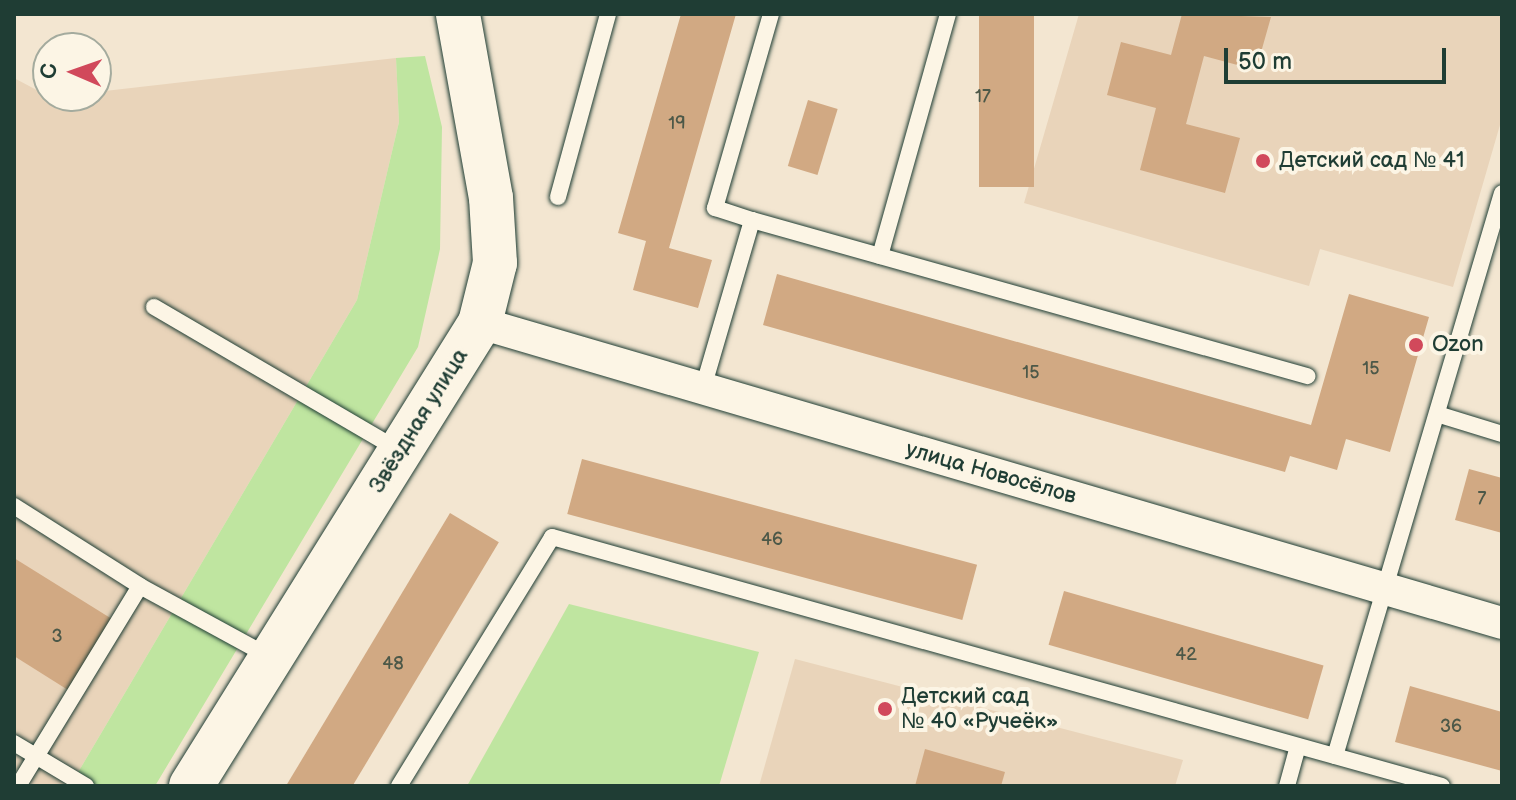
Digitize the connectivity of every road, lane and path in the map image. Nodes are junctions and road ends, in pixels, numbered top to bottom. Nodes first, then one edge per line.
1 (458, 14) edge
2 (608, 14) edge
3 (771, 14) edge
4 (948, 14) edge
5 (1502, 193) edge
6 (558, 197) dead end
7 (752, 220) junction
8 (880, 256) junction
9 (154, 307) dead end
10 (480, 323) junction
11 (1307, 376) dead end
12 (703, 388) junction
13 (1437, 414) junction
14 (1502, 434) edge
15 (400, 451) junction
16 (14, 506) edge
17 (140, 586) junction
18 (1385, 589) junction
19 (1502, 623) edge
20 (271, 658) junction
21 (14, 743) edge
22 (1298, 746) junction
23 (36, 756) junction
24 (1335, 756) junction
25 (18, 786) edge
26 (86, 786) edge
27 (191, 786) edge
28 (399, 786) edge
29 (1287, 786) edge
30 (1442, 786) edge

1 - 10 street, Звёздная улица
2 - 6 lane
3 - 7 lane
4 - 8 lane
5 - 13 lane
7 - 8 lane
7 - 12 lane
8 - 11 lane
9 - 15 lane
10 - 12 street, улица Новосёлов
10 - 15 street, Звёздная улица
12 - 18 street, улица Новосёлов
13 - 14 lane
13 - 18 lane
15 - 20 street, Звёздная улица
16 - 17 lane
17 - 20 lane
17 - 23 lane
18 - 19 street, улица Новосёлов
18 - 24 lane
20 - 27 street, Звёздная улица
21 - 23 lane
22 - 24 lane
22 - 28 lane
22 - 29 lane
23 - 25 lane
23 - 26 lane
24 - 30 lane

